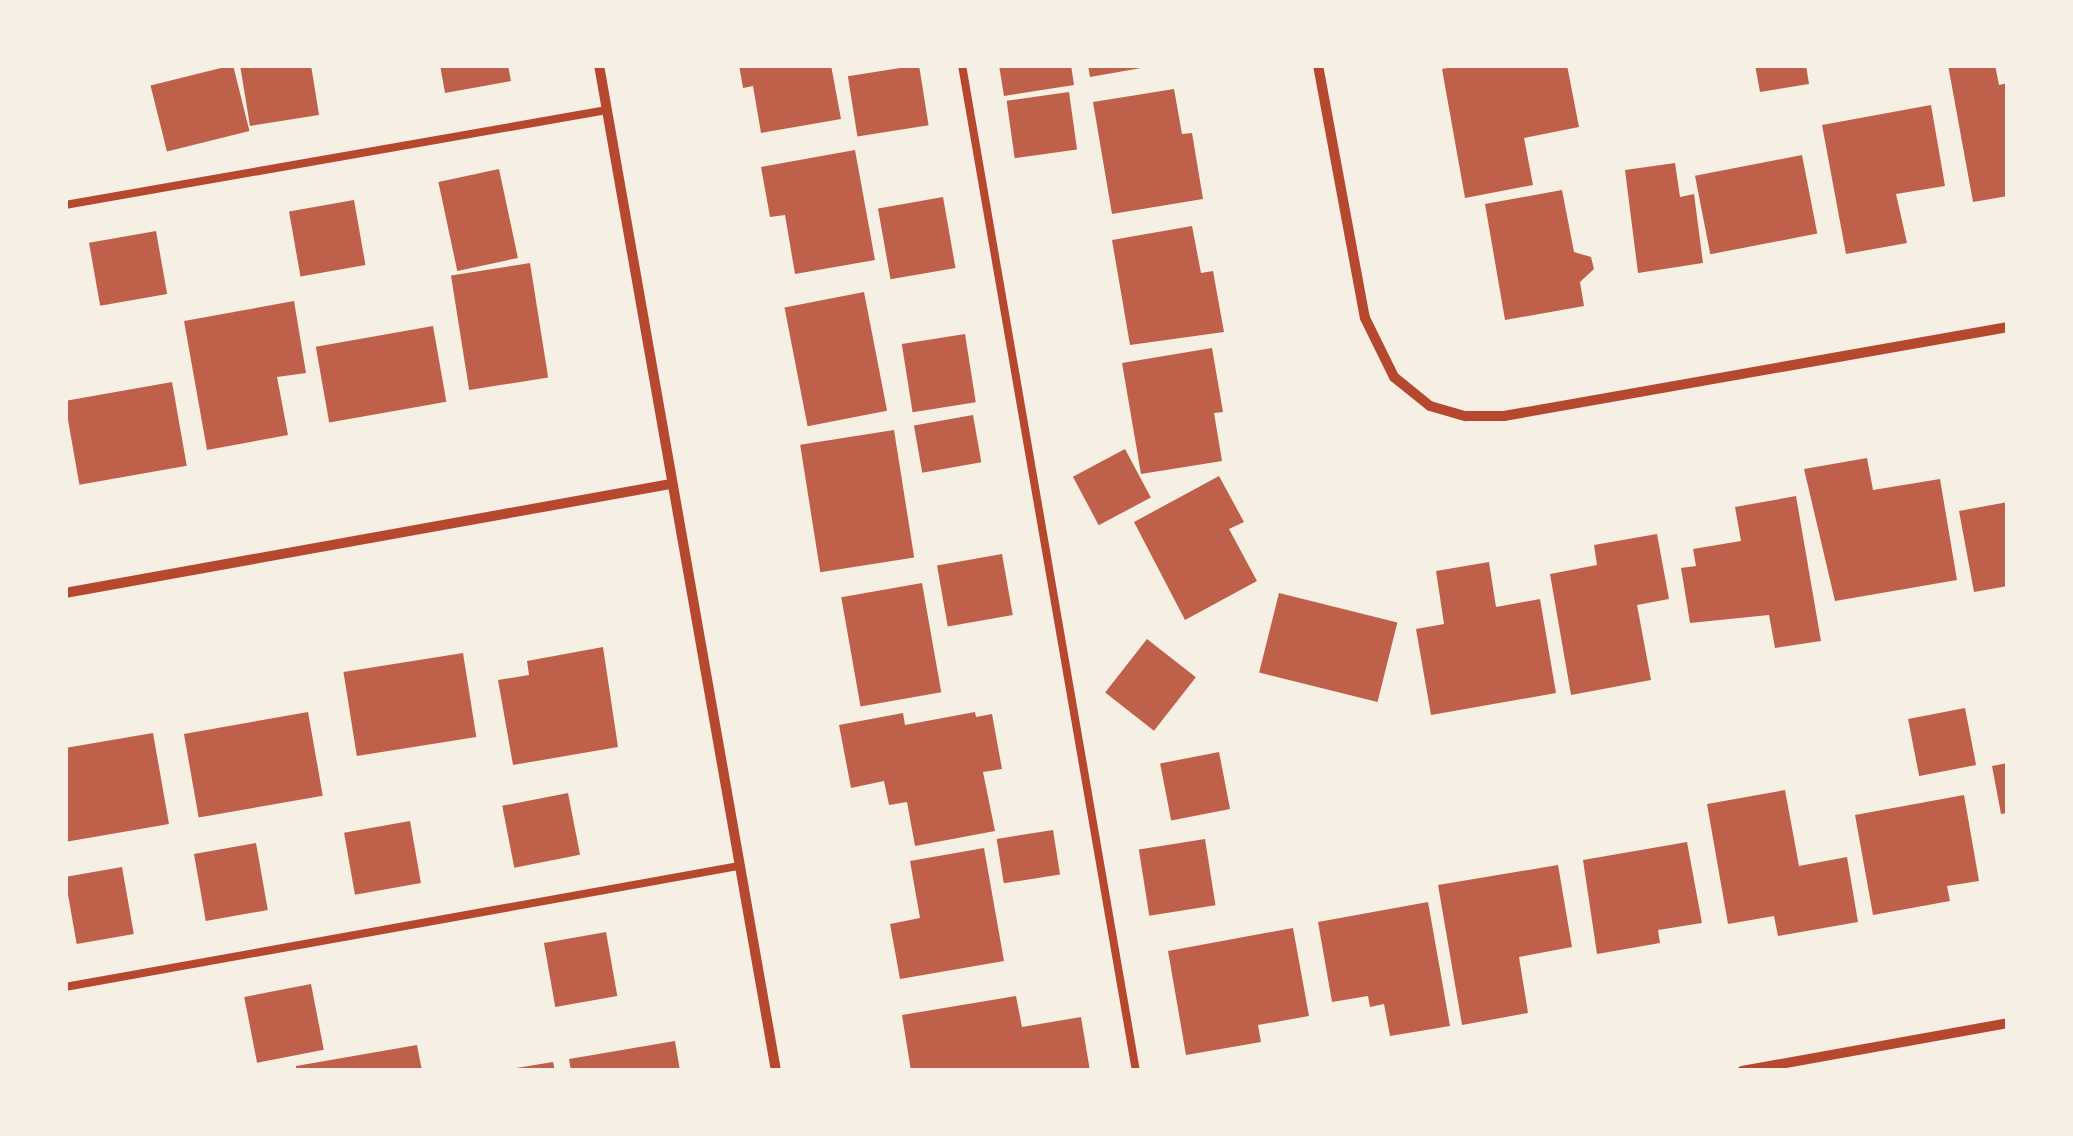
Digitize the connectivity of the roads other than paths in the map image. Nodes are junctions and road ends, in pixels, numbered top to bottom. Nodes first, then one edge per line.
1 (598, 65) edge
2 (962, 65) edge
3 (1318, 65) edge
4 (606, 110) junction
5 (65, 206) edge
6 (2008, 327) edge
7 (671, 484) junction
8 (65, 593) edge
9 (739, 866) junction
10 (65, 987) edge
11 (2008, 1024) edge
12 (776, 1071) edge
13 (1136, 1071) edge
14 (1742, 1071) edge

1 - 4 street
2 - 13 lane
3 - 6 street
4 - 5 lane
4 - 7 street
7 - 8 street
7 - 9 street
9 - 10 lane
9 - 12 street
11 - 14 street

